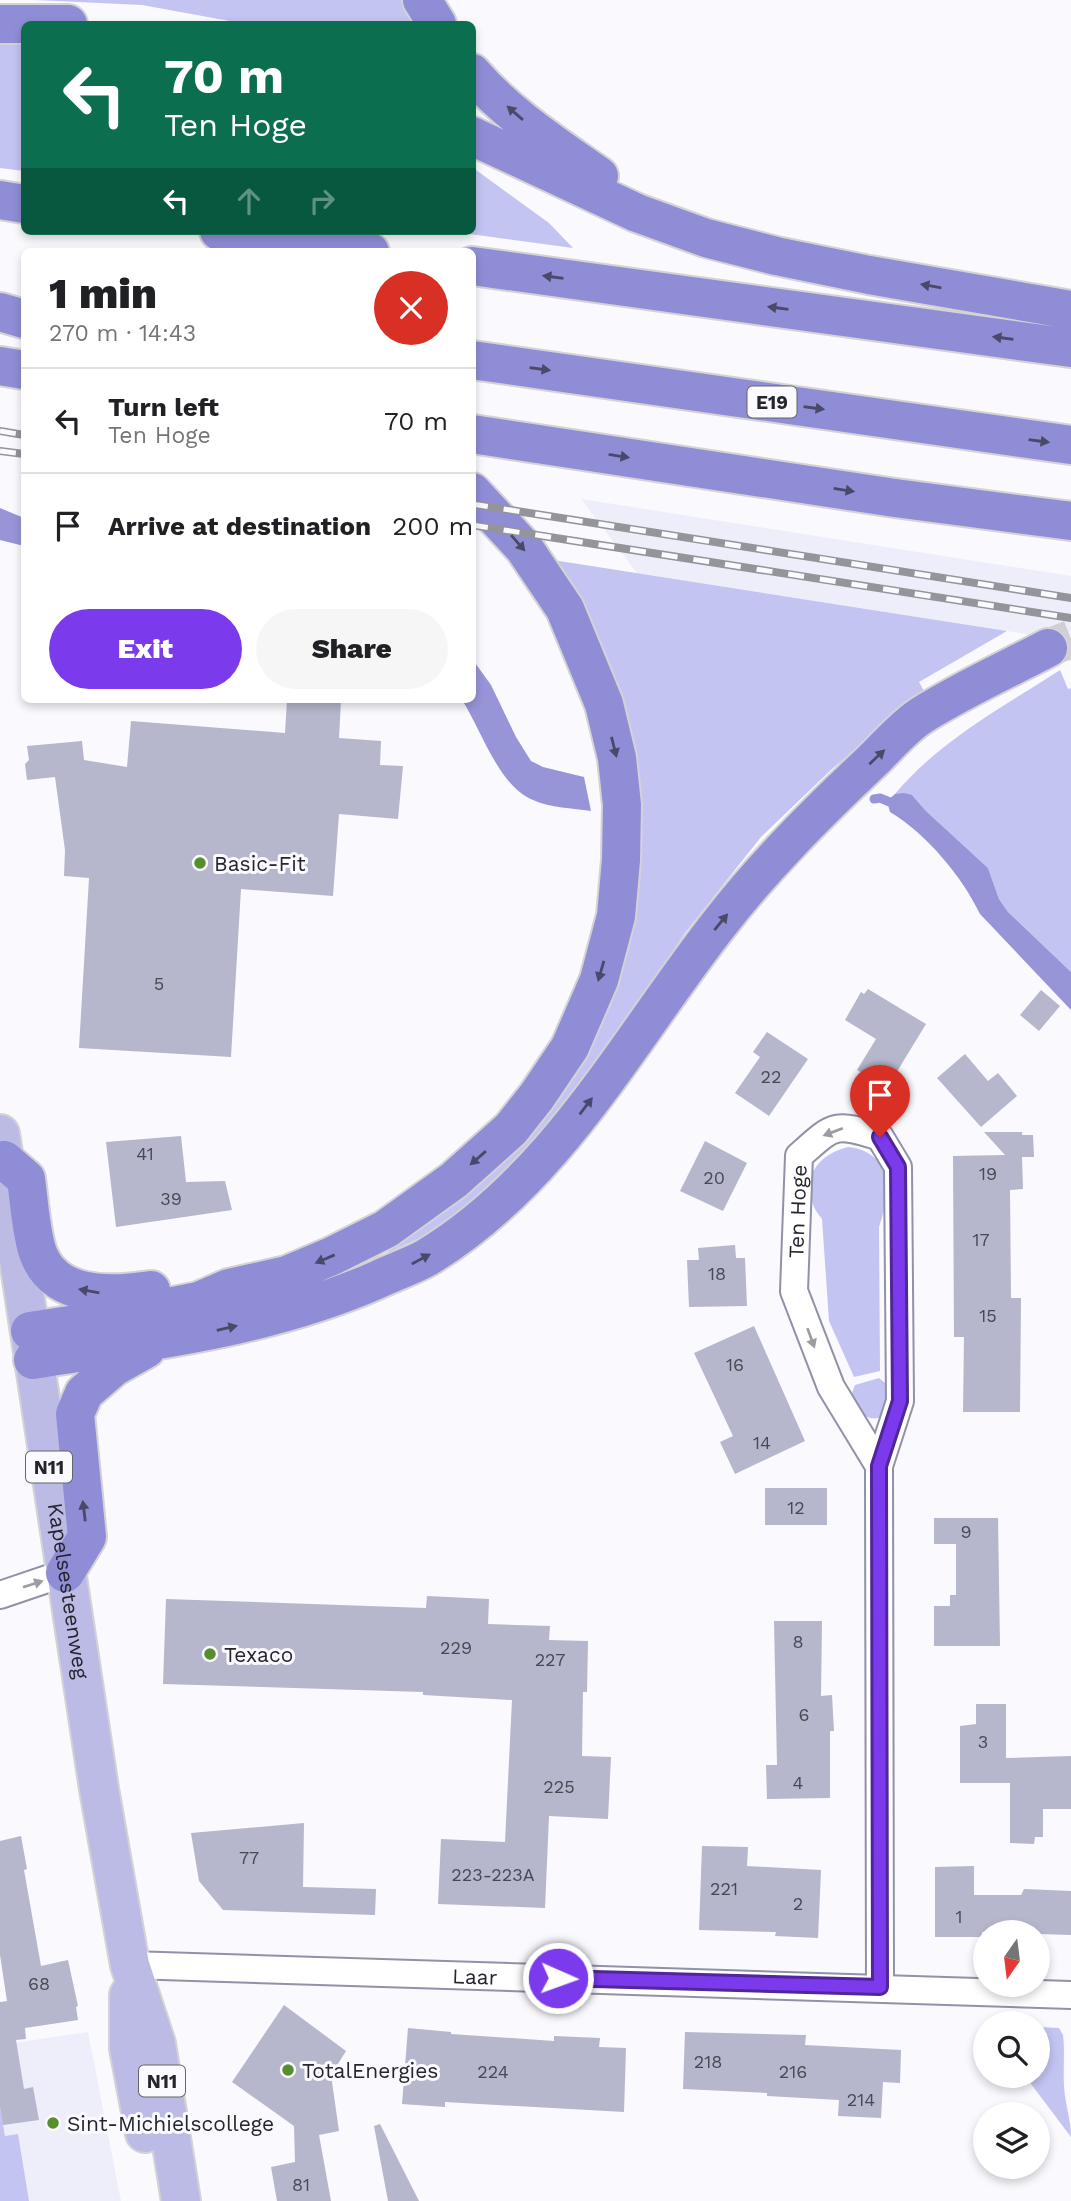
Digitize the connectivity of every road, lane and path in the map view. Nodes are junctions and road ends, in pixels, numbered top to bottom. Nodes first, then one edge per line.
1 (422, 0) edge
2 (435, 21) edge
3 (0, 24) edge
4 (21, 24) edge
5 (476, 78) edge
6 (476, 138) edge
7 (0, 200) edge
8 (21, 204) edge
9 (248, 235) edge
10 (341, 248) edge
11 (776, 256) junction
12 (476, 267) edge
13 (0, 295) edge
14 (21, 298) edge
15 (1071, 310) edge
16 (0, 312) edge
17 (21, 318) edge
18 (1071, 348) edge
19 (476, 361) edge
20 (0, 366) edge
21 (21, 370) edge
22 (476, 436) edge
23 (1071, 445) edge
24 (476, 496) edge
25 (1071, 521) edge
26 (1048, 648) tunnel mouth
27 (1, 1145) edge
28 (229, 1288) junction
29 (160, 1341) junction
30 (31, 1346) junction
31 (879, 1466) junction
32 (65, 1573) junction
33 (0, 1595) edge
34 (130, 1965) junction
35 (880, 1987) junction
36 (1071, 1995) edge
37 (158, 2201) edge
38 (181, 2201) edge

1 - 2 highway
3 - 4 highway
11 -> 5 highway
6 - 11 highway
7 - 8 highway
9 - 10 highway
15 -> 11 highway
18 -> 12 highway
13 - 14 highway
16 - 17 highway
19 -> 23 highway, E19
20 - 21 highway
22 -> 25 highway
24 -> 28 highway
29 -> 26 highway
28 -> 27 highway
27 - 30 main road, Kapelsesteenweg / N11
28 - 30 highway
29 - 30 highway
32 -> 29 highway
30 - 32 main road, Kapelsesteenweg / N11
31 -> 31 street, Ten Hoge
31 - 35 street, Ten Hoge
33 -> 32 street
32 - 34 main road, Kapelsesteenweg / N11
34 - 35 street, Laar
34 - 37 main road, Kapelsesteenweg / N11
34 - 38 main road, Kapelsesteenweg / N11
35 - 36 street, Laar

